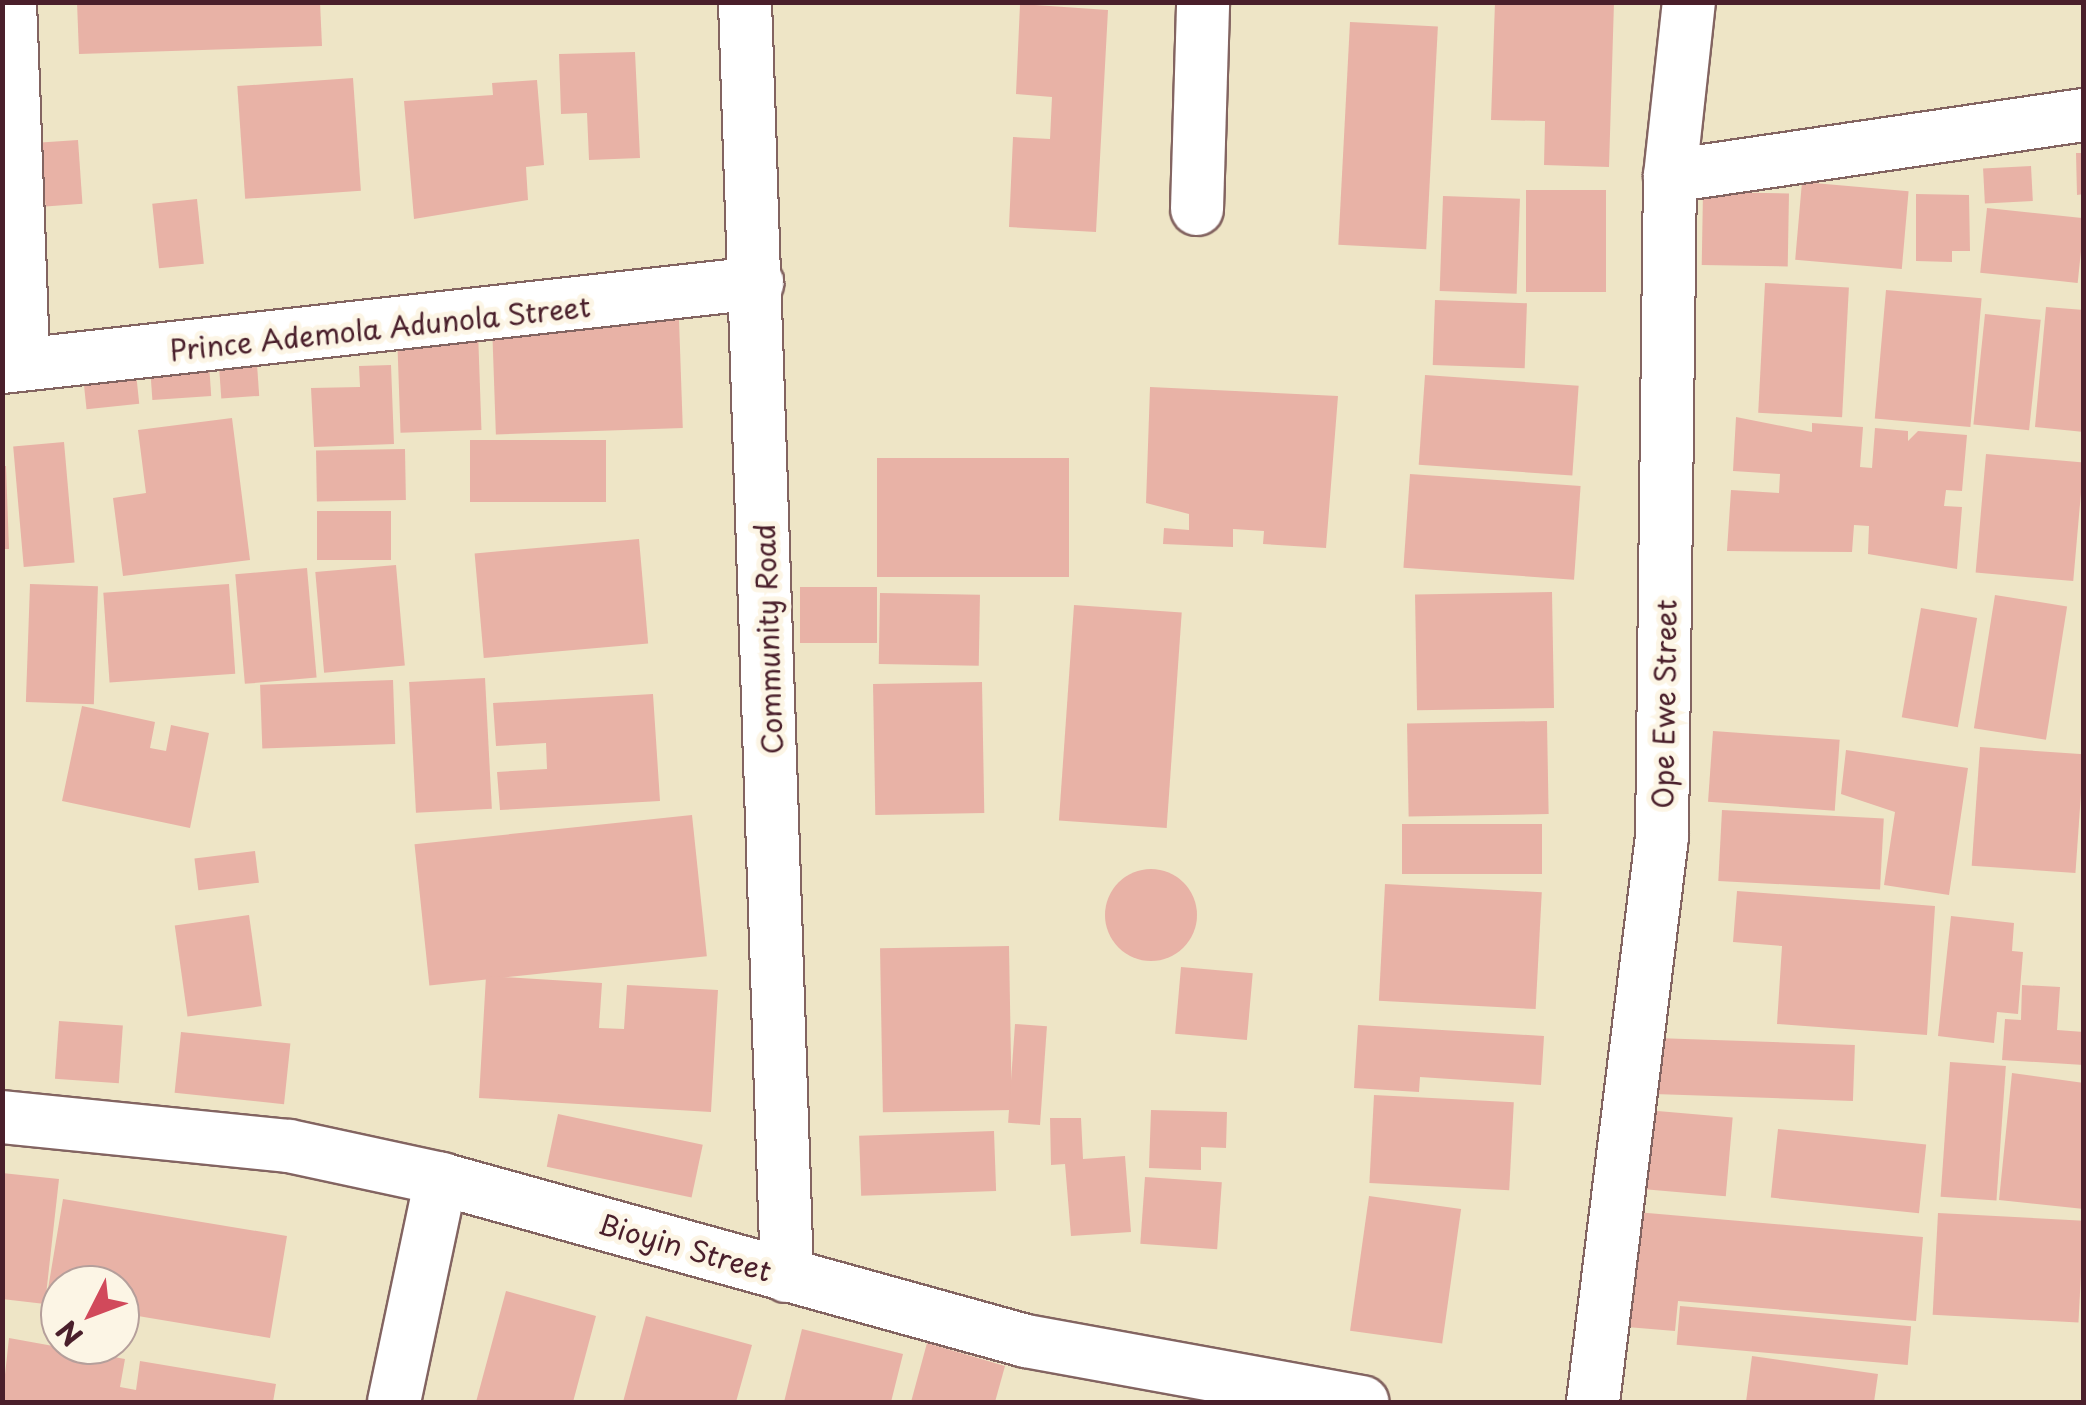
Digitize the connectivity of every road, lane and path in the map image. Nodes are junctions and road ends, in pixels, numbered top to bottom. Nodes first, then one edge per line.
1 (10, 2) edge
2 (746, 2) edge
3 (1203, 2) edge
4 (1689, 2) edge
5 (2084, 115) edge
6 (1670, 176) junction
7 (1197, 209) dead end
8 (758, 283) junction
9 (13, 365) edge
10 (2, 1117) edge
11 (442, 1179) junction
12 (787, 1276) junction
13 (394, 1402) edge
14 (1363, 1402) edge
15 (1594, 1402) edge

1 - 9 street
2 - 8 street, Community Road
3 - 7 street
4 - 6 street, Ope Ewe Street
5 - 6 street
6 - 15 street, Ope Ewe Street
8 - 9 street, Prince Ademola Adunola Street
8 - 12 street, Community Road
10 - 11 street, Bioyin Street
11 - 12 street, Bioyin Street
11 - 13 street
12 - 14 street, Bioyin Street

